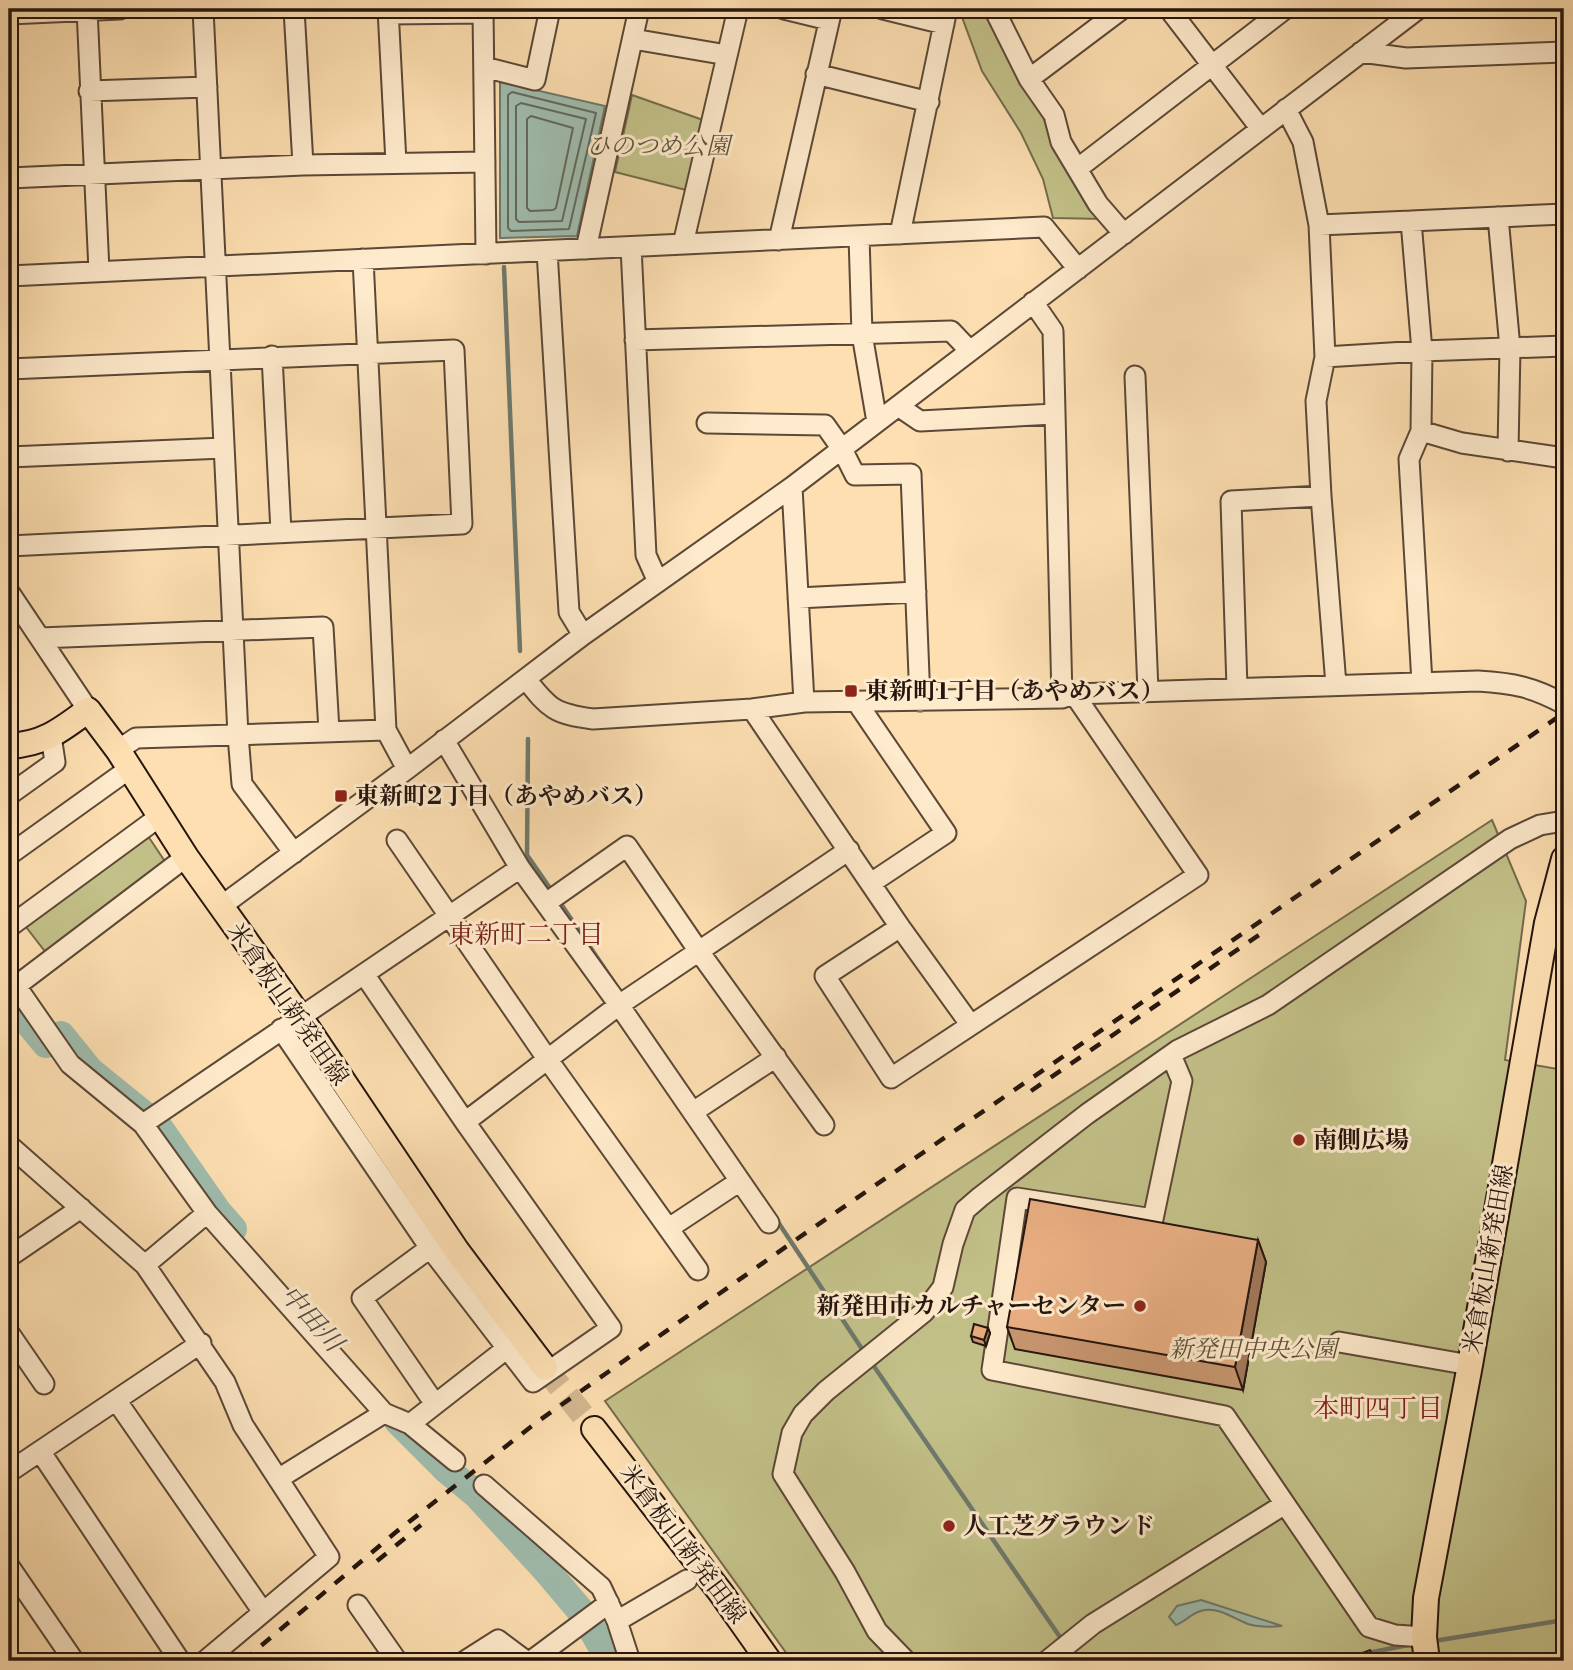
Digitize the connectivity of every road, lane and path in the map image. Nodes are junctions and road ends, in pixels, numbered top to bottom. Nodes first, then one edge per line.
1 (120, 9) edge
2 (203, 9) edge
3 (294, 9) edge
4 (550, 9) edge
5 (639, 9) edge
6 (737, 9) edge
7 (784, 9) edge
8 (883, 9) edge
9 (994, 9) edge
10 (1122, 9) edge
11 (1169, 9) edge
12 (1285, 9) edge
13 (1418, 9) edge
14 (87, 10) edge
15 (483, 11) edge
16 (388, 12) edge
17 (9, 14) edge
18 (830, 14) edge
19 (946, 17) edge
20 (633, 38) junction
21 (1361, 52) junction
22 (1564, 52) edge
23 (727, 55) junction
24 (1212, 65) junction
25 (484, 67) junction
26 (816, 75) junction
27 (1029, 79) junction
28 (206, 88) junction
29 (89, 91) junction
30 (929, 102) junction
31 (1286, 109) junction
32 (1261, 129) junction
33 (485, 162) junction
34 (396, 163) junction
35 (303, 164) junction
36 (211, 169) junction
37 (1077, 169) junction
38 (94, 175) junction
39 (9, 178) edge
40 (1564, 214) edge
41 (1498, 217) junction
42 (1411, 221) junction
43 (1319, 225) junction
44 (900, 234) junction
45 (1124, 234) junction
46 (859, 236) junction
47 (779, 240) junction
48 (683, 244) junction
49 (631, 247) junction
50 (586, 249) junction
51 (547, 251) junction
52 (486, 254) junction
53 (363, 259) junction
54 (215, 267) junction
55 (1078, 269) junction
56 (99, 271) junction
57 (9, 276) edge
58 (1033, 302) junction
59 (862, 334) junction
60 (635, 340) junction
61 (1564, 346) edge
62 (1510, 348) junction
63 (970, 351) junction
64 (1422, 351) junction
65 (369, 353) junction
66 (272, 356) junction
67 (1325, 357) junction
68 (220, 358) junction
69 (9, 369) edge
70 (1135, 376) dead end
71 (898, 406) junction
72 (1054, 414) junction
73 (877, 422) junction
74 (707, 423) dead end
75 (1421, 431) junction
76 (224, 448) junction
77 (842, 449) junction
78 (1508, 451) junction
79 (9, 457) edge
80 (1564, 458) edge
81 (792, 487) junction
82 (1321, 496) junction
83 (376, 528) junction
84 (281, 533) junction
85 (228, 535) junction
86 (9, 546) edge
87 (658, 582) junction
88 (9, 592) edge
89 (916, 592) junction
90 (798, 598) junction
91 (233, 631) junction
92 (583, 635) junction
93 (40, 638) junction
94 (526, 679) junction
95 (1422, 683) junction
96 (1336, 685) junction
97 (1237, 688) junction
98 (1148, 691) junction
99 (1559, 695) edge
100 (1068, 696) junction
101 (856, 701) junction
102 (920, 701) junction
103 (804, 702) junction
104 (752, 709) junction
105 (88, 710) junction
106 (386, 730) junction
107 (329, 731) junction
108 (238, 735) junction
109 (51, 736) junction
110 (444, 740) junction
111 (9, 746) edge
112 (123, 760) junction
113 (407, 769) junction
114 (9, 795) edge
115 (159, 817) junction
116 (1564, 821) edge
117 (397, 840) dead end
118 (849, 850) junction
119 (294, 853) junction
120 (9, 855) edge
121 (186, 857) junction
122 (1564, 859) edge
123 (520, 868) junction
124 (871, 883) junction
125 (545, 903) junction
126 (220, 907) junction
127 (450, 916) junction
128 (9, 926) edge
129 (900, 927) junction
130 (698, 950) junction
131 (365, 974) junction
132 (12, 981) edge
133 (619, 1005) junction
134 (290, 1023) junction
135 (970, 1024) junction
136 (1171, 1055) junction
137 (776, 1057) junction
138 (548, 1060) junction
139 (693, 1112) junction
140 (465, 1122) junction
141 (143, 1124) junction
142 (824, 1125) dead end
143 (9, 1145) edge
144 (1005, 1177) junction
145 (740, 1181) junction
146 (1017, 1198) junction
147 (81, 1208) junction
148 (207, 1213) junction
149 (769, 1223) dead end
150 (669, 1228) junction
151 (430, 1248) junction
152 (9, 1257) edge
153 (145, 1265) junction
154 (698, 1270) dead end
155 (1339, 1342) dead end
156 (201, 1343) junction
157 (12, 1346) edge
158 (506, 1349) junction
159 (1470, 1365) junction
160 (545, 1368) tunnel mouth
161 (44, 1384) dead end
162 (116, 1400) junction
163 (435, 1404) junction
164 (384, 1413) junction
165 (411, 1424) junction
166 (594, 1429) tunnel mouth
167 (40, 1451) junction
168 (455, 1461) dead end
169 (9, 1472) edge
170 (278, 1479) junction
171 (484, 1485) dead end
172 (1285, 1504) junction
173 (9, 1566) edge
174 (687, 1580) dead end
175 (609, 1603) junction
176 (358, 1605) dead end
177 (263, 1612) junction
178 (617, 1621) junction
179 (1426, 1649) edge
180 (66, 1659) edge
181 (391, 1659) edge
182 (180, 1661) edge
183 (205, 1661) edge
184 (465, 1661) edge
185 (528, 1661) edge
186 (630, 1661) edge
187 (769, 1661) edge
188 (906, 1661) edge
189 (1047, 1661) edge

1 - 14 street
2 - 28 street
3 - 35 street
4 - 25 street
5 - 20 street
6 - 23 street
7 - 18 street
8 - 19 street
9 - 27 street
10 - 27 street
11 - 24 street
12 - 24 street
13 - 21 street
14 - 17 street
14 - 29 street
15 - 16 street
15 - 25 street
16 - 34 street
18 - 26 street
19 - 30 street
20 - 23 street
20 - 50 street
21 - 22 street
21 - 31 street
23 - 48 street
24 - 32 street
24 - 37 street
25 - 33 street
26 - 30 street
26 - 47 street
27 - 37 street
28 - 29 street
28 - 36 street
29 - 38 street
30 - 44 street
31 - 32 street
31 - 43 street
32 - 45 street
33 - 34 street
33 - 52 street
34 - 35 street
35 - 36 street
36 - 38 street
36 - 54 street
37 - 45 street
38 - 39 street
38 - 56 street
40 - 41 street
41 - 42 street
41 - 62 street
42 - 43 street
42 - 64 street
43 - 67 street
44 - 46 street
44 - 55 street
45 - 55 street
46 - 47 street
46 - 59 street
47 - 48 street
48 - 49 street
49 - 50 street
49 - 60 street
50 - 51 street
51 - 52 street
51 - 92 street
52 - 53 street
53 - 54 street
53 - 65 street
54 - 56 street
54 - 68 street
55 - 58 street
56 - 57 street
58 - 63 street
58 - 72 street
59 - 60 street
59 - 63 street
59 - 73 street
60 - 87 street
61 - 62 street
62 - 64 street
62 - 78 street
63 - 71 street
64 - 67 street
64 - 75 street
65 - 66 street
65 - 83 street
65 - 83 street
66 - 68 street
66 - 84 street
67 - 82 street
68 - 69 street
68 - 76 street
70 - 98 street
71 - 72 street
71 - 73 street
72 - 100 street
73 - 77 street
74 - 77 street
75 - 78 street
75 - 95 street
76 - 79 street
76 - 85 street
77 - 81 street
77 - 89 street
78 - 80 street
81 - 87 street
81 - 90 street
82 - 96 street
82 - 97 street
83 - 84 street
83 - 106 street
84 - 85 street
85 - 86 street
85 - 91 street
87 - 92 street
88 - 93 street
89 - 90 street
89 - 102 street
90 - 103 street
91 - 93 street
91 - 107 street
91 - 108 street
92 - 94 street
93 - 105 street
94 - 104 street
94 - 110 street
95 - 96 street
95 - 99 street
96 - 97 street
97 - 98 street
98 - 100 street
100 - 102 street
100 - 135 street
101 - 102 street
101 - 103 street
101 - 124 street
103 - 104 street
104 - 118 street
105 - 109 main road
105 - 112 main road, 米倉板山新発田線
106 - 107 street
106 - 113 street
107 - 108 street
108 - 112 street
108 - 119 street
109 - 111 main road
109 - 114 street
110 - 113 street
110 - 123 street
112 - 115 main road, 米倉板山新発田線
112 - 120 street
113 - 119 street
115 - 121 main road, 米倉板山新発田線
115 - 128 street
116 - 136 street
117 - 127 street
118 - 124 street
118 - 130 street
119 - 126 street
121 - 126 main road, 米倉板山新発田線
121 - 132 street
122 - 159 main road, 米倉板山新発田線
123 - 125 street
123 - 127 street
124 - 129 street
125 - 130 street
125 - 133 street
126 - 134 main road, 米倉板山新発田線
127 - 131 street
127 - 138 street
129 - 135 street
129 - 135 street
130 - 133 street
130 - 137 street
131 - 134 street
131 - 140 street
132 - 141 street
133 - 138 street
133 - 139 street
134 - 141 street
134 - 151 street
134 - 160 main road, 米倉板山新発田線
136 - 144 street
136 - 146 street
137 - 139 street
137 - 142 street
138 - 140 street
138 - 150 street
139 - 145 street
140 - 158 street
141 - 148 street
143 - 147 street
144 - 146 street
144 - 188 street
145 - 149 street
145 - 150 street
146 - 172 street
147 - 152 street
147 - 153 street
148 - 153 street
148 - 164 street
150 - 154 street
151 - 158 street
151 - 163 street
153 - 156 street
155 - 159 street
156 - 162 street
156 - 170 street
157 - 161 street
158 - 163 street
159 - 179 main road, 米倉板山新発田線
162 - 167 street
162 - 177 street
163 - 165 street
164 - 165 street
164 - 170 street
165 - 168 street
166 - 187 main road, 米倉板山新発田線
167 - 169 street
167 - 182 street
170 - 177 street
171 - 175 street
172 - 179 street
172 - 189 street
173 - 180 street
174 - 178 street
175 - 178 street
175 - 185 street
176 - 181 street
177 - 183 street
178 - 186 street
184 - 185 street

